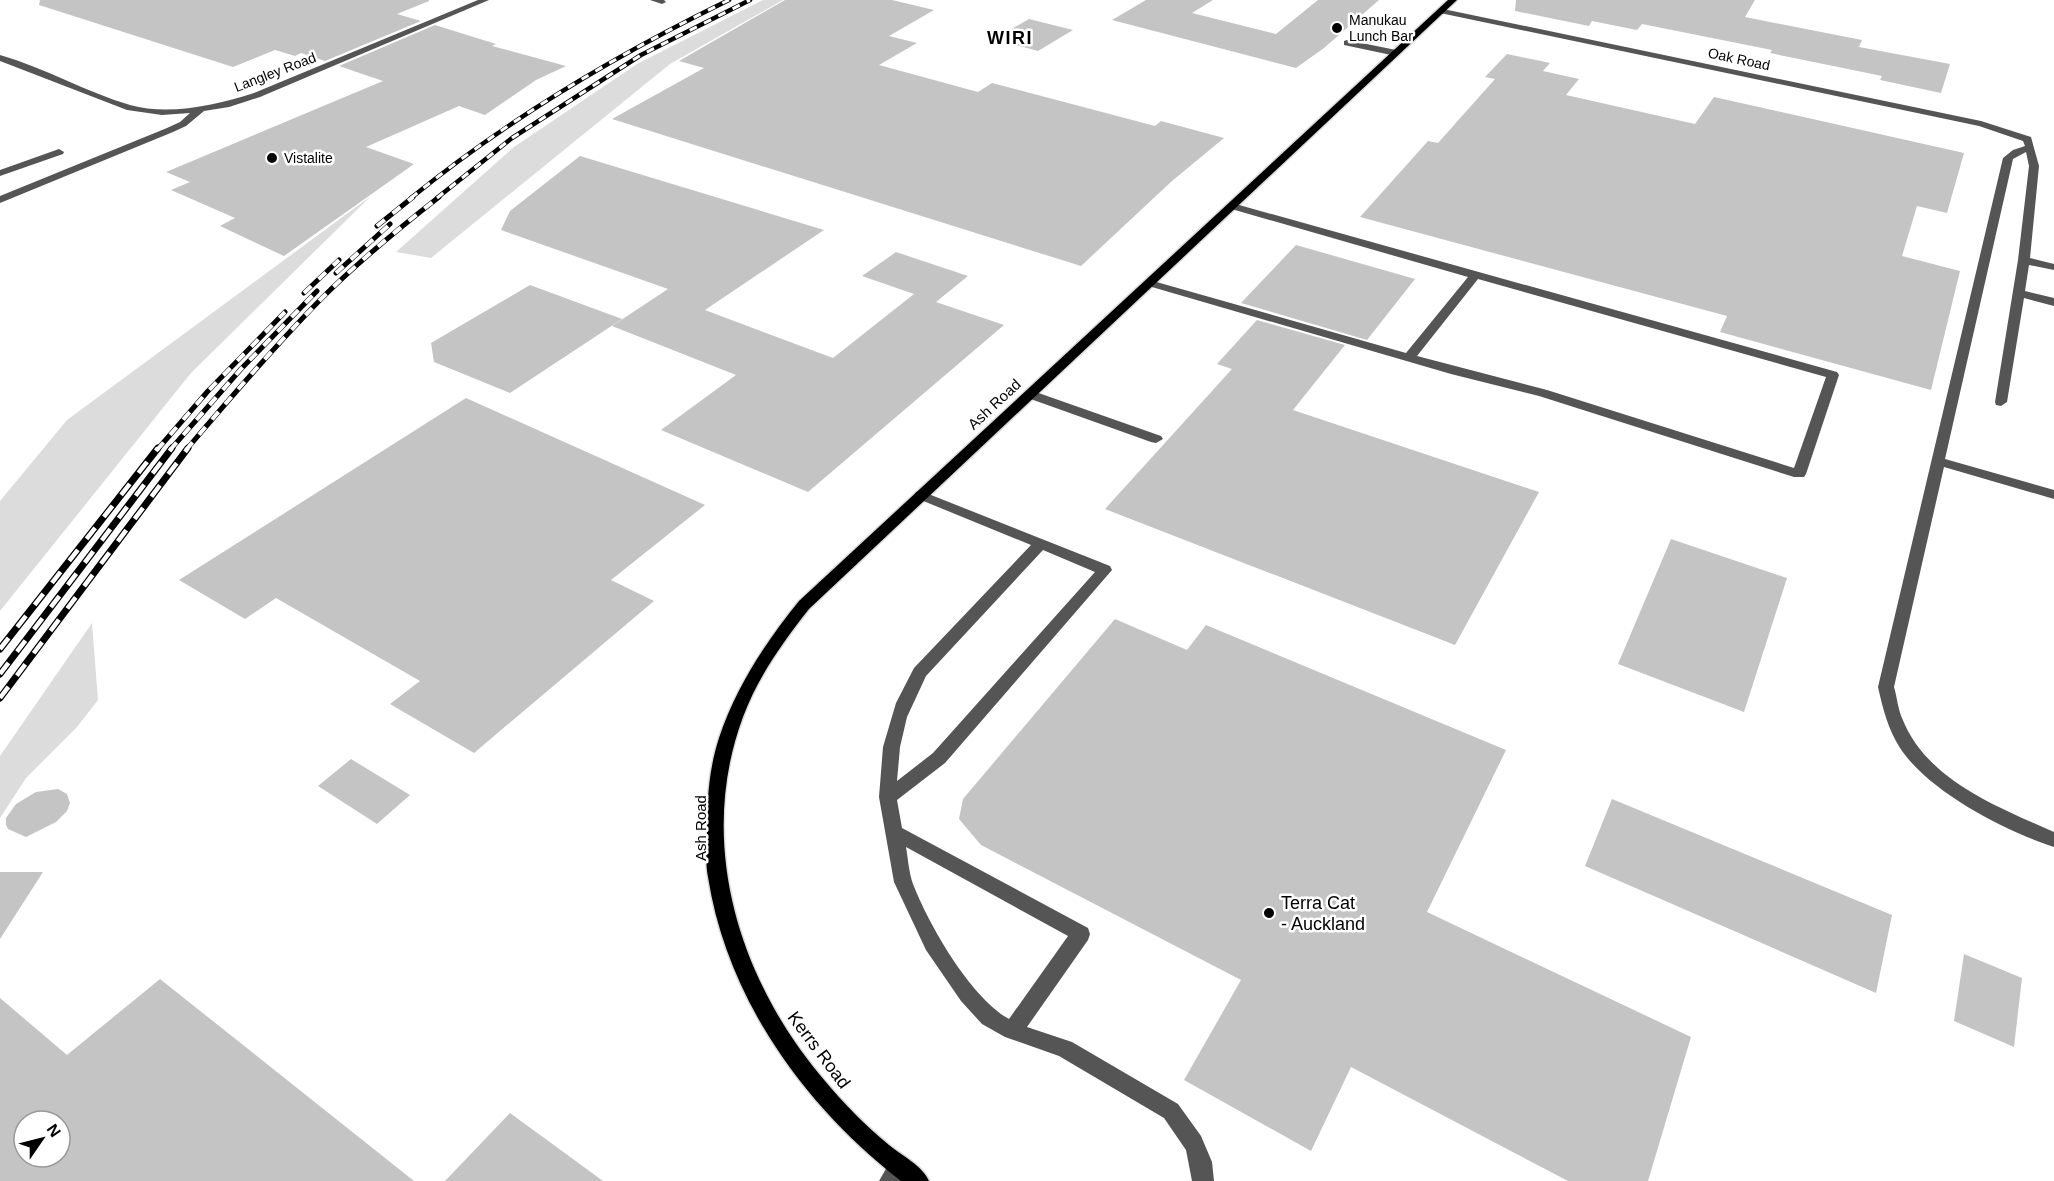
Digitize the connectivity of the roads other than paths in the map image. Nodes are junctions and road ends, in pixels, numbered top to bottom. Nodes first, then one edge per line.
1 (485, 0) edge
2 (1435, 0) edge
3 (1448, 5) edge
4 (1347, 43) dead end
5 (1396, 53) junction
6 (0, 58) edge
7 (201, 108) junction
8 (2029, 143) junction
9 (59, 152) dead end
10 (0, 173) edge
11 (0, 200) edge
12 (1232, 206) junction
13 (2024, 260) junction
14 (2054, 267) edge
15 (1475, 274) junction
16 (1149, 283) junction
17 (2018, 293) junction
18 (2054, 302) edge
19 (1409, 358) junction
20 (1030, 394) junction
21 (2001, 402) dead end
22 (1156, 439) dead end
23 (1938, 460) junction
24 (921, 495) junction
25 (2054, 495) edge
26 (1040, 544) junction
27 (888, 797) junction
28 (894, 832) junction
29 (2054, 840) edge
30 (726, 916) joint
31 (1012, 1031) junction
32 (895, 1174) edge
33 (918, 1181) edge
34 (1203, 1181) edge

1 - 7 street, Langley Road
2 - 3 street, Oak Road
3 - 5 main road, Ash Road
3 - 8 street, Oak Road
4 - 5 street
5 - 12 main road, Ash Road
6 - 7 street, Langley Road
7 - 11 street
8 - 13 street
8 - 23 street
9 - 10 street
12 - 15 street
12 - 16 main road, Ash Road
13 - 14 street
13 - 17 street
15 - 19 street
15 - 19 street
16 - 19 street
16 - 20 main road, Ash Road
17 - 18 street
17 - 21 street
20 - 22 street
20 - 24 main road, Ash Road
23 - 25 street
23 - 29 street
24 - 26 street
24 - 30 main road, Ash Road
26 - 27 street
26 - 27 street
27 - 28 street
28 - 31 street
28 - 31 street
30 - 32 main road, Kerrs Road
31 - 34 street
32 - 33 main road, Kerrs Road

